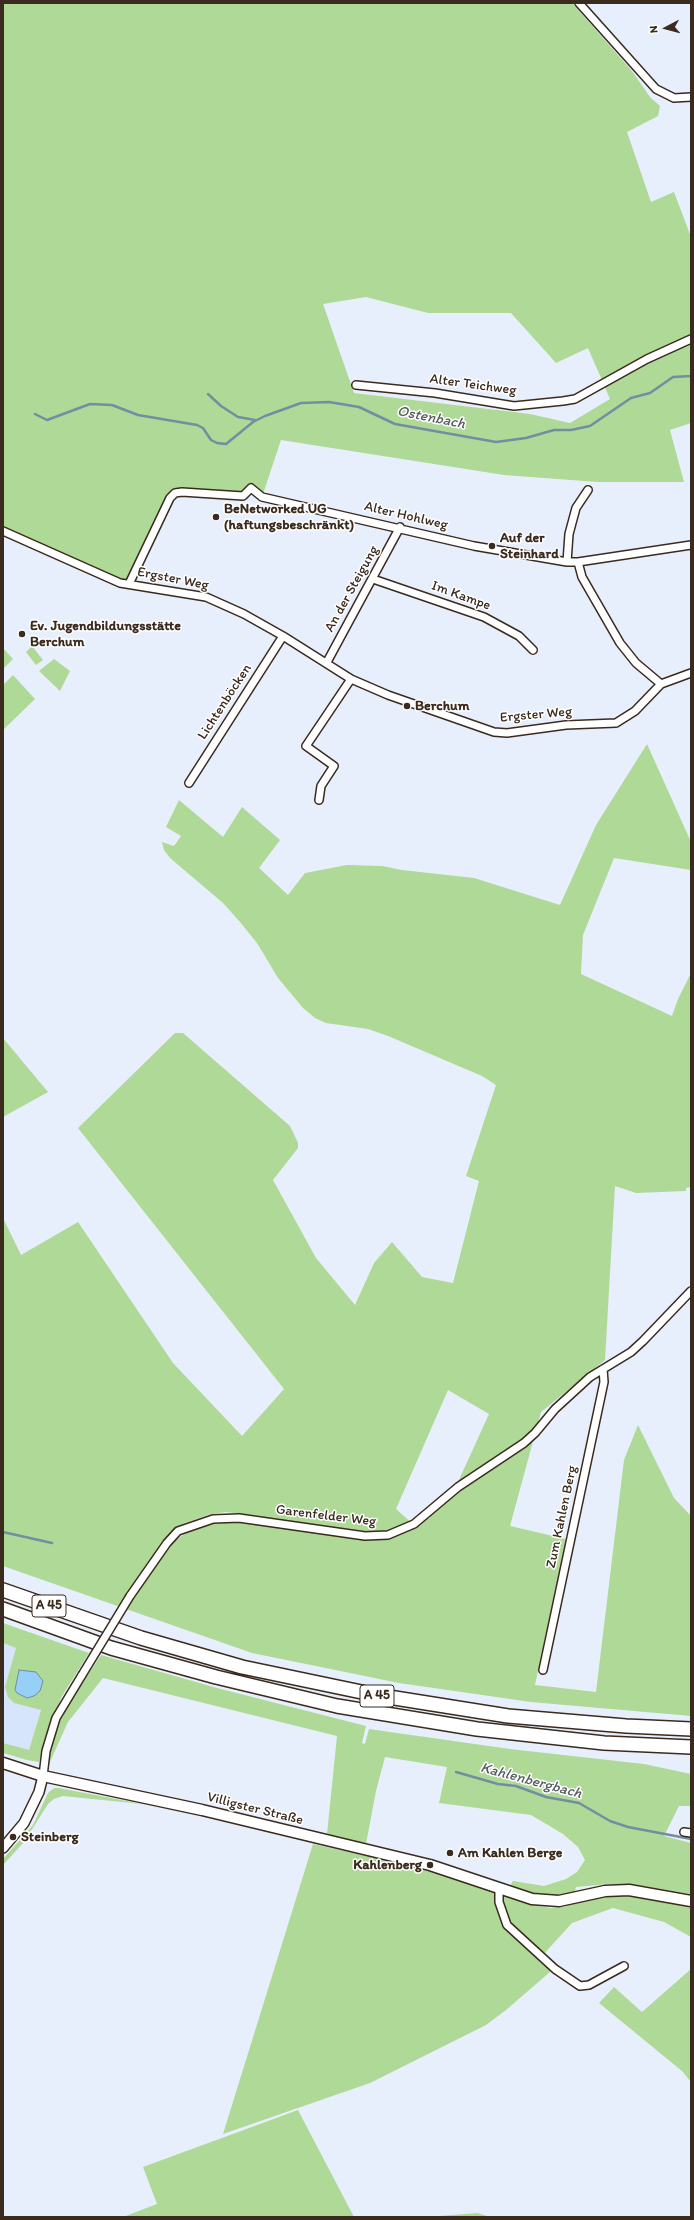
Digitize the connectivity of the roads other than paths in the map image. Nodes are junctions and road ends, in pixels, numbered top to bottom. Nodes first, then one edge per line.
1 (579, 3) edge
2 (691, 97) edge
3 (691, 339) edge
4 (356, 385) dead end
5 (588, 490) dead end
6 (400, 527) junction
7 (3, 531) edge
8 (691, 545) edge
9 (567, 562) junction
10 (578, 562) junction
11 (373, 579) junction
12 (129, 584) junction
13 (284, 636) junction
14 (533, 650) dead end
15 (327, 662) junction
16 (691, 672) edge
17 (351, 679) junction
18 (661, 684) junction
19 (189, 783) dead end
20 (319, 800) dead end
21 (691, 1291) edge
22 (603, 1369) junction
23 (3, 1590) edge
24 (3, 1609) edge
25 (543, 1670) dead end
26 (691, 1729) edge
27 (691, 1747) edge
28 (3, 1763) edge
29 (43, 1776) junction
30 (3, 1848) edge
31 (499, 1888) junction
32 (691, 1901) edge
33 (624, 1966) dead end

1 - 2 street
3 - 4 street, Alter Teichweg
5 - 9 street
6 - 9 street, Alter Hohlweg
6 - 11 street, An der Steigung
6 - 12 street, Alter Hohlweg
7 - 12 street, Ergster Weg
8 - 10 street, Alter Hohlweg
9 - 10 street, Alter Hohlweg
10 - 18 street
11 - 14 street, Im Kampe
11 - 15 street, An der Steigung
12 - 13 street, Ergster Weg
13 - 15 street, Ergster Weg
13 - 19 street, Lichtenböcken
15 - 17 street, Ergster Weg
16 - 18 street, Ergster Weg
17 - 18 street, Ergster Weg
17 - 20 street
21 - 22 street, Garenfelder Weg
22 - 25 street, Zum Kahlen Berg
22 - 29 street, Garenfelder Weg, bridge
23 - 26 highway, A 45
24 - 27 highway, A 45
28 - 29 main road, Villigster Straße
29 - 30 street
29 - 31 main road, Villigster Straße
31 - 32 main road, Villigster Straße
31 - 33 street

